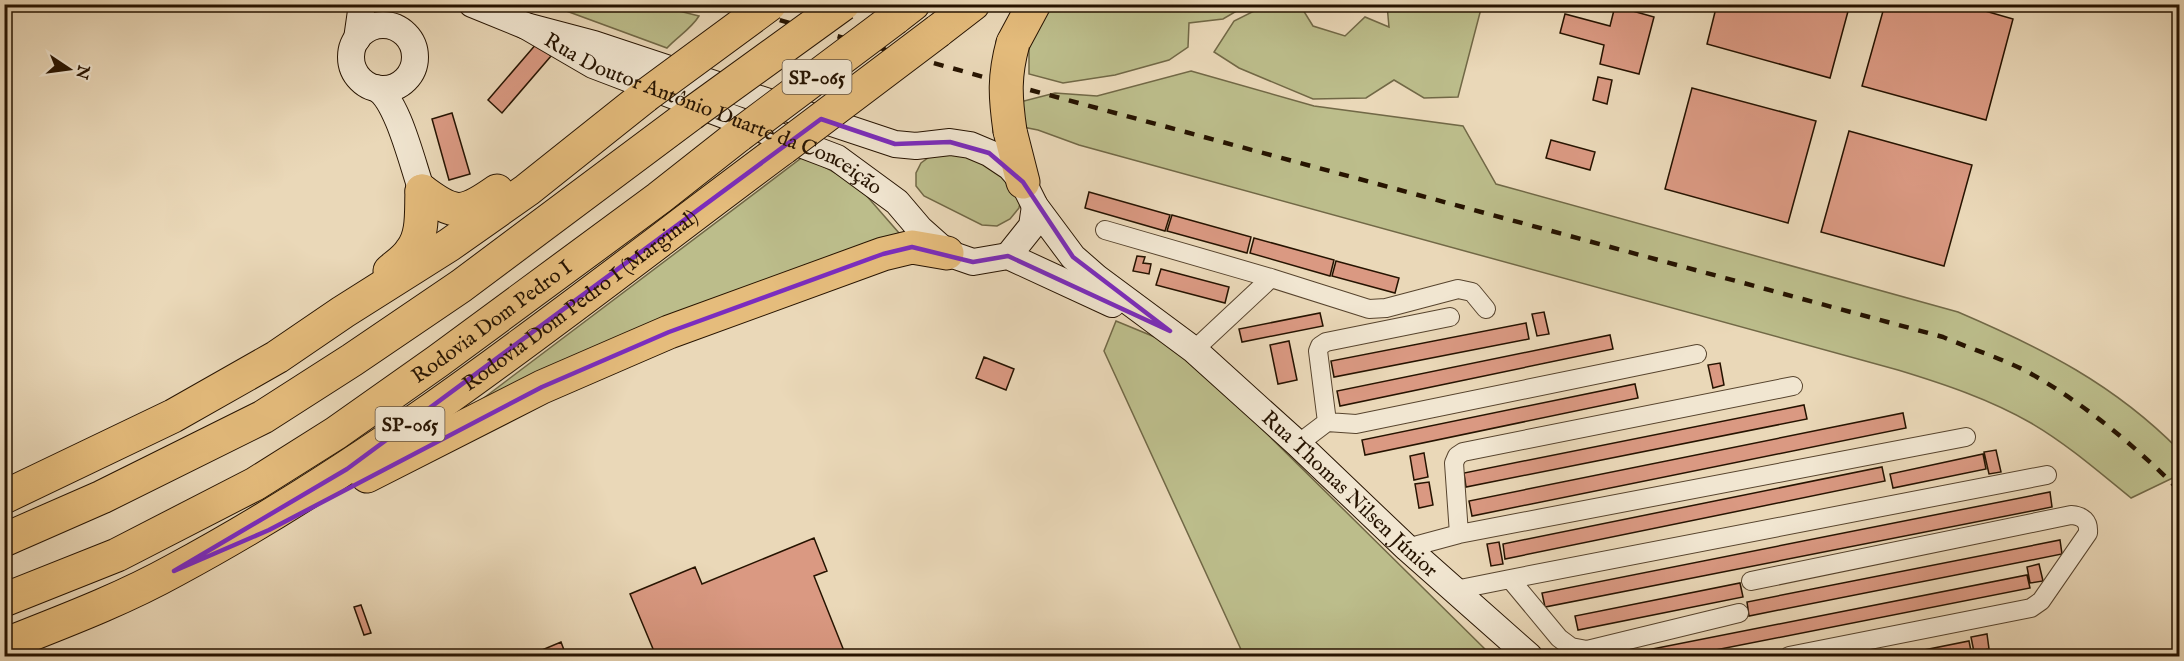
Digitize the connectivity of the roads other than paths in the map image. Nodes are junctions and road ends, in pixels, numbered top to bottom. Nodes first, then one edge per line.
1 (362, 4) edge
2 (393, 4) edge
3 (472, 4) edge
4 (770, 4) edge
5 (843, 4) edge
6 (973, 4) edge
7 (1034, 4) edge
8 (904, 11) edge
9 (526, 26) junction
10 (404, 32) junction
11 (357, 39) junction
12 (406, 79) junction
13 (375, 88) junction
14 (606, 128) junction
15 (402, 130) junction
16 (916, 146) joint
17 (422, 191) junction
18 (1029, 194) junction
19 (1105, 230) dead end
20 (947, 253) junction
21 (1008, 256) junction
22 (1271, 278) junction
23 (1486, 309) dead end
24 (343, 312) junction
25 (1450, 317) dead end
26 (1170, 331) junction
27 (1194, 350) junction
28 (1697, 354) dead end
29 (1793, 386) dead end
30 (1327, 422) junction
31 (1966, 437) dead end
32 (1298, 444) junction
33 (2046, 475) dead end
34 (4, 497) edge
35 (1460, 534) junction
36 (4, 540) edge
37 (1407, 548) junction
38 (174, 571) junction
39 (1510, 579) junction
40 (1751, 581) dead end
41 (1455, 590) junction
42 (4, 600) edge
43 (1739, 613) dead end
44 (4, 645) edge
45 (1529, 657) edge
46 (1789, 657) edge

1 - 11 street
2 - 10 street
3 - 9 street, Rua Doutor Antônio Duarte da Conceição
4 - 14 highway, bridge
5 - 36 highway, SP-065, bridge
6 - 38 highway, Rodovia Dom Pedro I (Marginal) / SP-065, bridge
7 - 18 highway, bridge
8 - 42 highway, Rodovia Dom Pedro I / SP-065, bridge
9 - 16 street, Rua Doutor Antônio Duarte da Conceição
9 - 20 street, Rua Doutor Antônio Duarte da Conceição
10 - 11 street
10 - 12 street
11 - 13 street
12 - 13 street
12 - 15 street
13 - 15 street
14 - 17 highway
14 - 24 highway
15 - 17 street
16 - 18 street, Rua Thomas Nilsen Júnior
17 - 24 highway
18 - 21 street
18 - 26 street, Rua Thomas Nilsen Júnior
19 - 22 street
20 - 21 street
20 - 38 highway
21 - 26 street, Rua Thomas Nilsen Júnior
22 - 23 street
22 - 27 street
24 - 34 highway
25 - 30 street
26 - 27 street, Rua Thomas Nilsen Júnior
27 - 32 street, Rua Thomas Nilsen Júnior
28 - 30 street
29 - 35 street
30 - 32 street
31 - 35 street
32 - 37 street, Rua Thomas Nilsen Júnior
33 - 39 street
35 - 37 street
37 - 41 street, Rua Thomas Nilsen Júnior
38 - 44 highway, Rodovia Dom Pedro I (Marginal) / SP-065
39 - 41 street
39 - 43 street
40 - 46 street
41 - 45 street, Rua Thomas Nilsen Júnior

